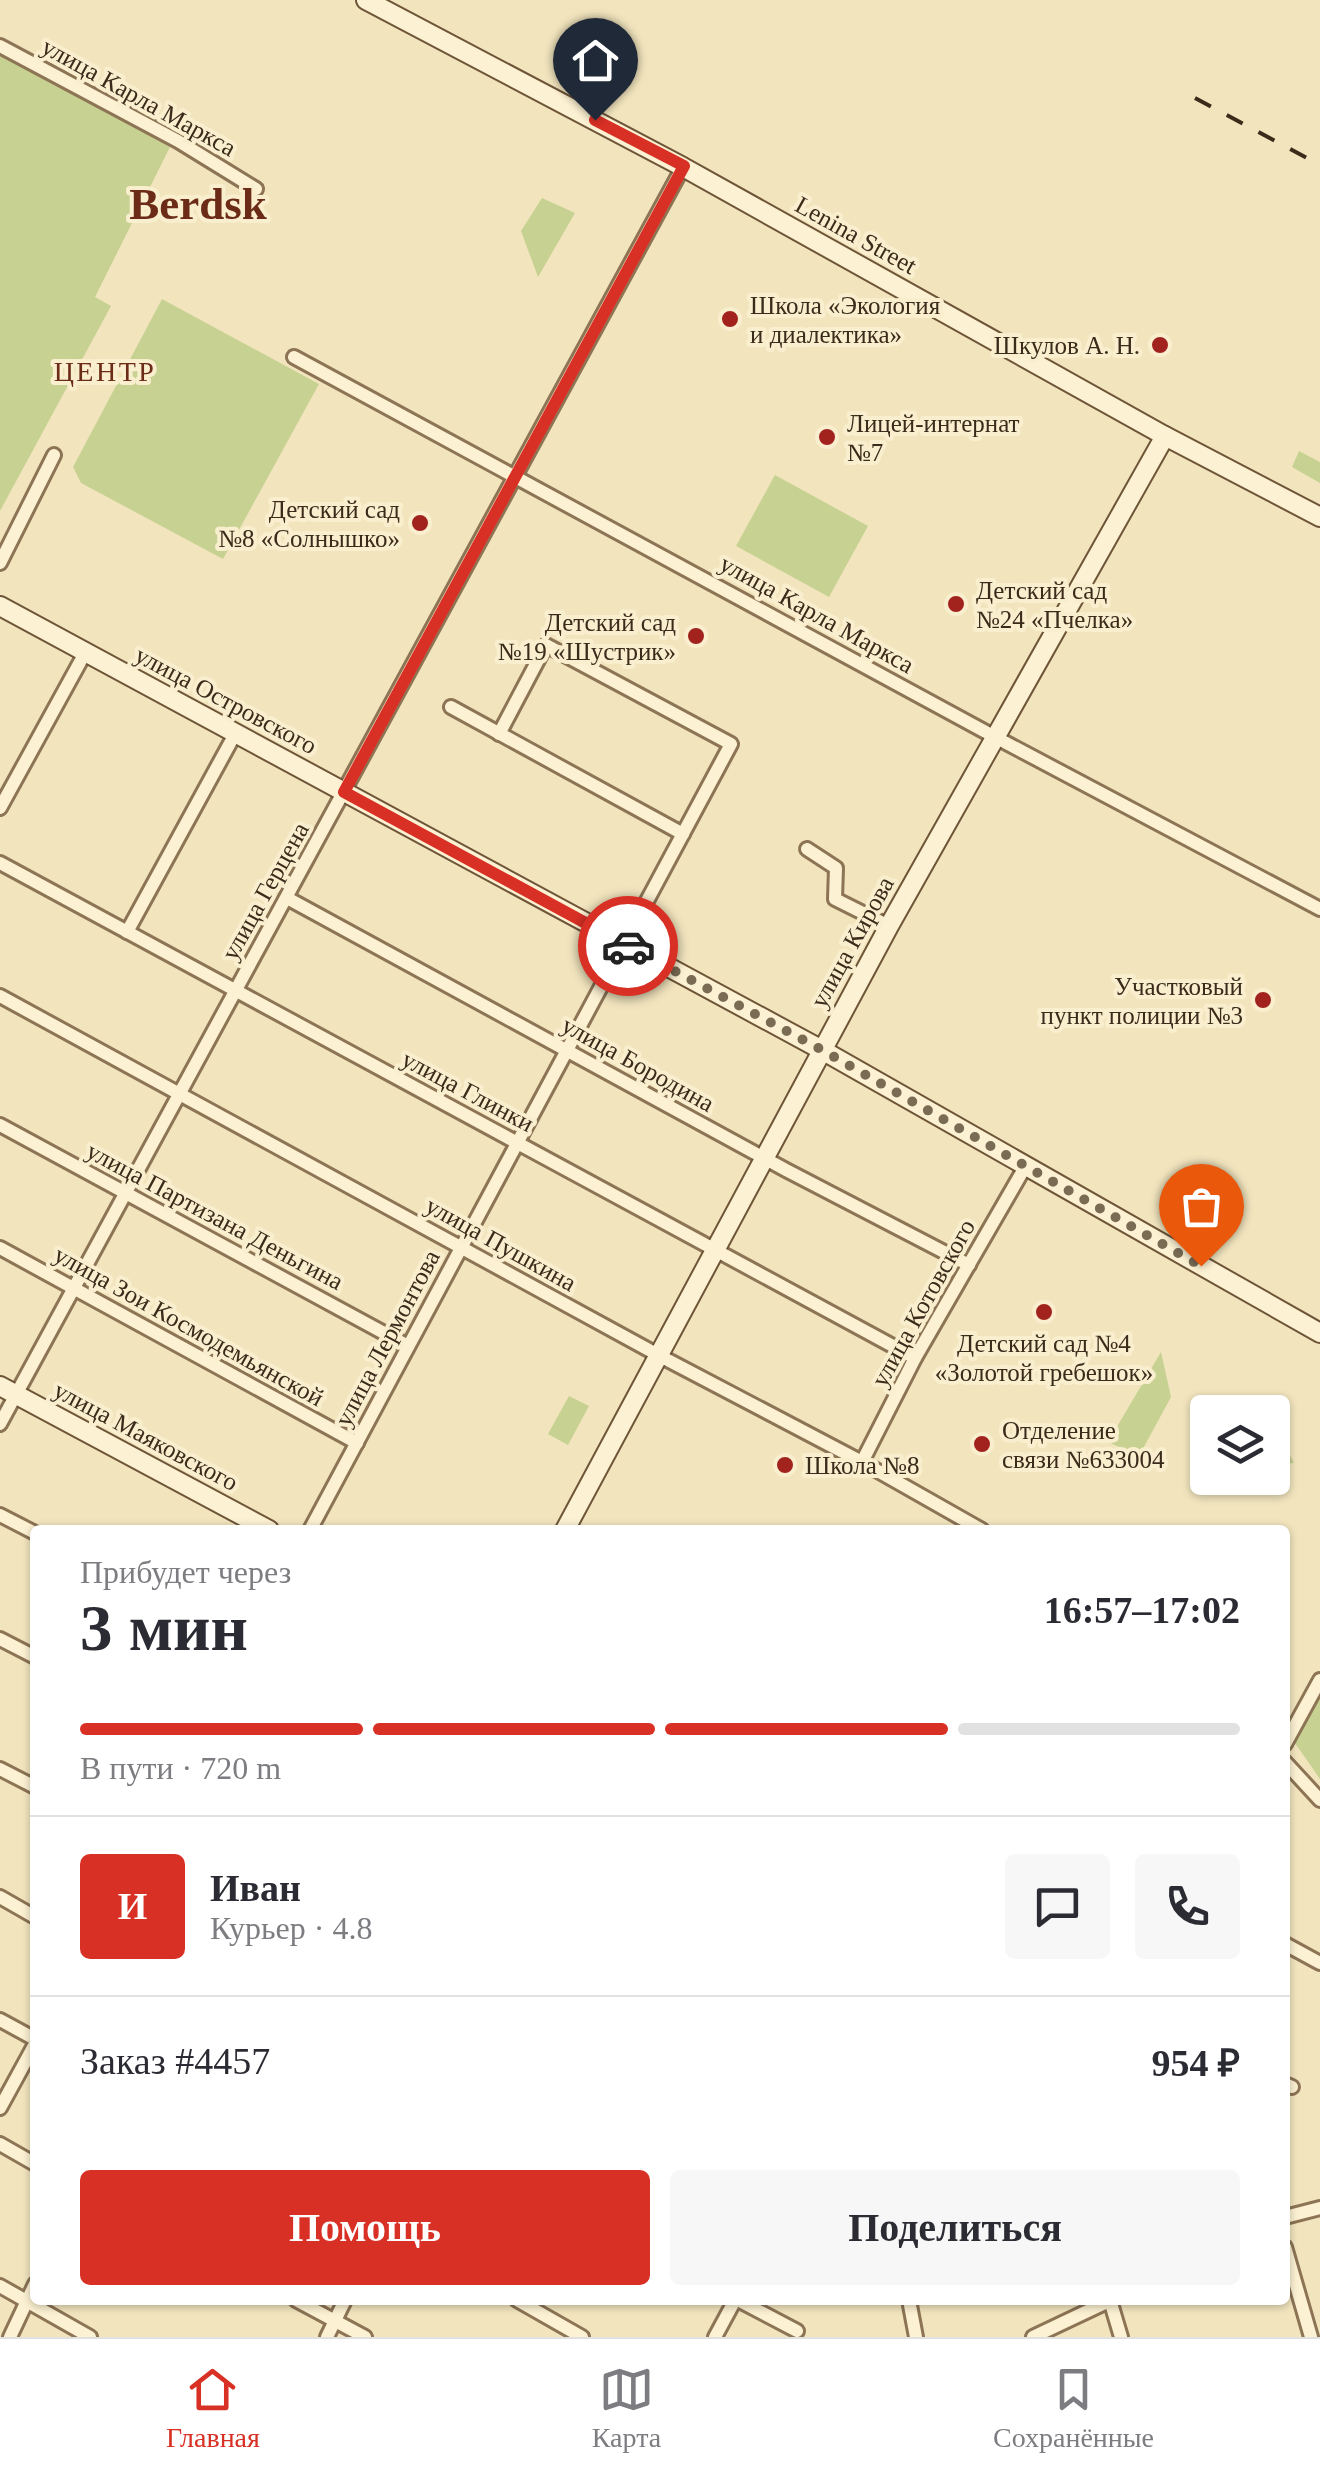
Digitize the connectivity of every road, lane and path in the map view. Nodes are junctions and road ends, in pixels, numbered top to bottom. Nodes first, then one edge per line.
1 (366, 0) edge
2 (0, 46) edge
3 (684, 166) junction
4 (256, 189) dead end
5 (294, 358) dead end
6 (1164, 436) junction
7 (54, 456) dead end
8 (517, 476) junction
9 (1320, 517) edge
10 (0, 563) edge
11 (0, 606) edge
12 (85, 653) junction
13 (452, 706) dead end
14 (235, 734) junction
15 (499, 734) junction
16 (995, 737) junction
17 (344, 792) junction
18 (0, 808) edge
19 (682, 834) junction
20 (807, 849) dead end
21 (0, 863) edge
22 (287, 898) junction
23 (1320, 909) edge
24 (889, 926) junction
25 (128, 932) junction
26 (624, 944) junction
27 (236, 992) junction
28 (0, 996) edge
29 (567, 1050) junction
30 (822, 1050) junction
31 (180, 1094) junction
32 (0, 1125) edge
33 (518, 1144) junction
34 (764, 1158) junction
35 (1025, 1167) junction
36 (127, 1194) junction
37 (0, 1248) edge
38 (461, 1248) junction
39 (715, 1250) junction
40 (969, 1264) junction
41 (74, 1289) junction
42 (1320, 1333) edge
43 (408, 1346) junction
44 (660, 1356) junction
45 (915, 1358) junction
46 (8, 1390) edge
47 (0, 1424) edge
48 (356, 1443) junction
49 (862, 1462) junction
50 (0, 1514) edge
51 (260, 1525) edge
52 (313, 1525) edge
53 (568, 1525) edge
54 (973, 1525) edge
55 (30, 1530) edge
56 (0, 1638) edge
57 (30, 1655) edge
58 (1320, 1680) edge
59 (1290, 1735) edge
60 (1290, 1767) edge
61 (0, 1768) edge
62 (30, 1784) edge
63 (1320, 1800) edge
64 (0, 1897) edge
65 (30, 1914) edge
66 (1290, 1947) edge
67 (1320, 1963) edge
68 (0, 2020) edge
69 (30, 2039) edge
70 (30, 2051) edge
71 (0, 2108) edge
72 (0, 2144) edge
73 (30, 2161) edge
74 (1320, 2208) edge
75 (1290, 2216) edge
76 (1290, 2264) edge
77 (0, 2286) edge
78 (30, 2295) edge
79 (27, 2302) junction
80 (30, 2304) edge
81 (32, 2305) edge
82 (306, 2305) edge
83 (343, 2305) edge
84 (527, 2305) edge
85 (733, 2305) edge
86 (746, 2305) edge
87 (910, 2305) edge
88 (1100, 2305) edge
89 (1112, 2305) edge
90 (337, 2321) junction
91 (797, 2331) dead end
92 (10, 2337) edge
93 (90, 2337) edge
94 (327, 2337) edge
95 (366, 2337) edge
96 (582, 2337) edge
97 (715, 2337) edge
98 (916, 2337) edge
99 (1033, 2337) edge
100 (1122, 2337) edge
101 (1311, 2337) edge

1 - 3 street, Lenina Street
2 - 4 street, улица Карла Маркса
3 - 6 street, Lenina Street
3 - 8 street, улица Герцена
5 - 8 street, улица Карла Маркса
6 - 9 street, Lenina Street
6 - 16 street, улица Кирова
7 - 10 street
8 - 16 street, улица Карла Маркса
8 - 17 street, улица Герцена
11 - 12 street, улица Островского
12 - 14 street, улица Островского
12 - 18 street
13 - 15 street
14 - 17 street, улица Островского
14 - 25 street
15 - 19 street
15 - 19 street, улица Лермонтова
16 - 23 street, улица Карла Маркса
16 - 24 street, улица Кирова
17 - 22 street, улица Герцена
17 - 26 street, улица Островского
19 - 26 street, улица Лермонтова
20 - 24 street
21 - 25 street, улица Глинки
22 - 27 street, улица Герцена
22 - 29 street, улица Бородина
24 - 30 street, улица Кирова
25 - 27 street, улица Глинки
26 - 29 street, улица Лермонтова
26 - 30 street, улица Островского
27 - 31 street, улица Герцена
27 - 33 street, улица Глинки
28 - 31 street, улица Пушкина
29 - 33 street, улица Лермонтова
29 - 34 street, улица Бородина
30 - 34 street, улица Кирова
30 - 35 street, улица Островского
31 - 36 street, улица Герцена
31 - 38 street, улица Пушкина
32 - 36 street, улица Партизана Деньгина
33 - 38 street, улица Лермонтова
33 - 39 street, улица Глинки
34 - 39 street, улица Кирова
34 - 40 street, улица Бородина
35 - 40 street, улица Котовского
35 - 42 street, улица Островского
36 - 41 street, улица Герцена
36 - 43 street, улица Партизана Деньгина
37 - 41 street, улица Зои Космодемьянской
38 - 43 street, улица Лермонтова
38 - 44 street, улица Пушкина
39 - 44 street, улица Кирова
39 - 45 street, улица Глинки
40 - 45 street, улица Котовского
41 - 46 street, улица Герцена
41 - 48 street, улица Зои Космодемьянской
43 - 48 street, улица Лермонтова
44 - 49 street, улица Пушкина
44 - 53 street, улица Кирова
45 - 49 street, улица Котовского
46 - 47 street, улица Герцена
46 - 51 street, улица Маяковского
48 - 52 street, улица Лермонтова
49 - 54 street, улица Пушкина
50 - 55 street
56 - 57 street
58 - 59 street
60 - 63 street
61 - 62 street
64 - 65 street
66 - 67 street
68 - 69 street
70 - 71 street
72 - 73 street
74 - 75 street
76 - 101 street
77 - 79 street
78 - 79 street
79 - 80 street
79 - 92 street
81 - 93 street
82 - 90 street
83 - 90 street
84 - 96 street
85 - 97 street
86 - 91 street
87 - 98 street
88 - 99 street
89 - 100 street
90 - 94 street
90 - 95 street

